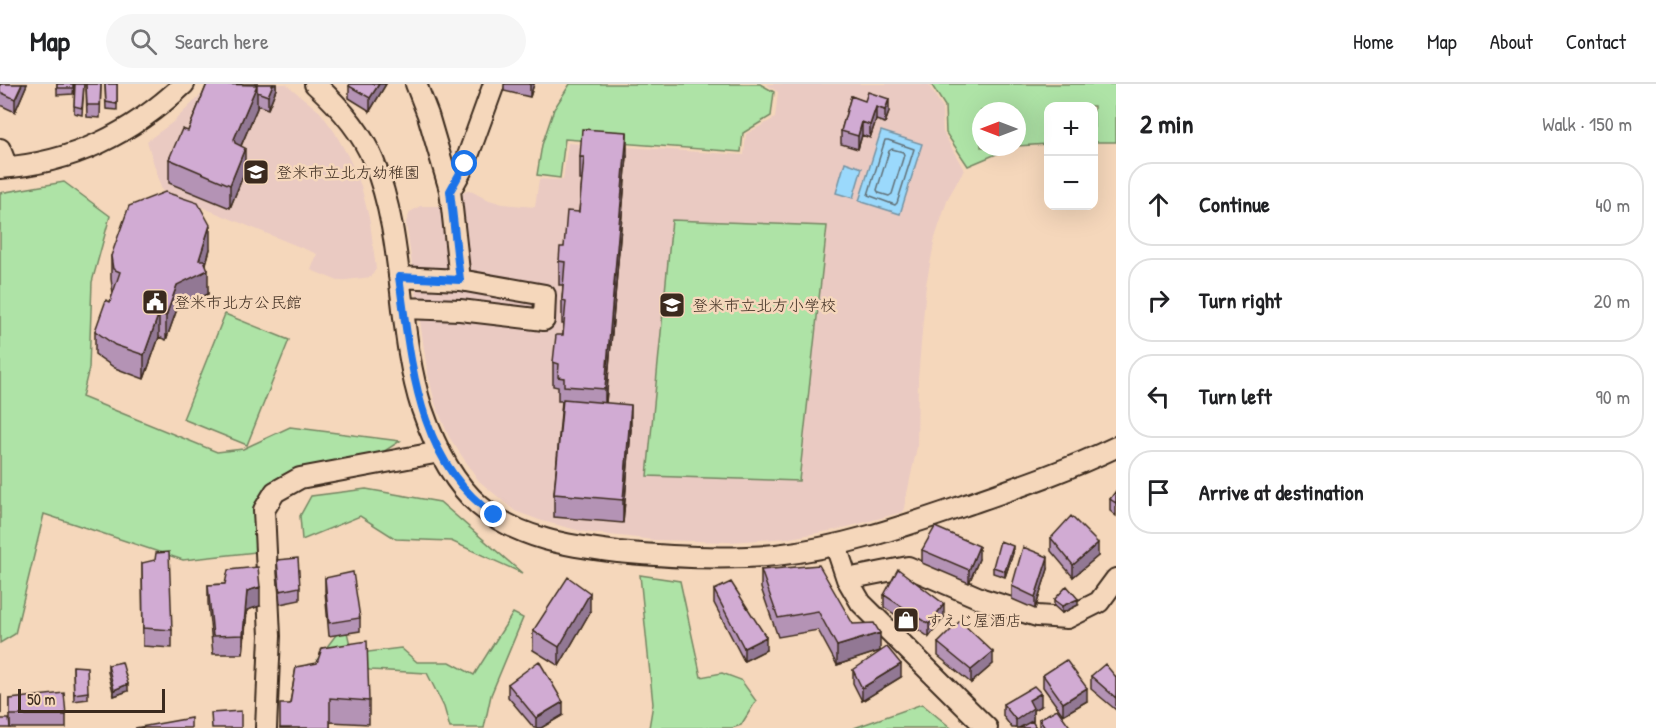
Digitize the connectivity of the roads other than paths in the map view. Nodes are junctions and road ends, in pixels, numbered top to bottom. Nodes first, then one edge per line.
1 (184, 84) edge
2 (315, 84) edge
3 (417, 84) edge
4 (494, 84) edge
5 (2, 161) edge
6 (450, 191) junction
7 (399, 277) junction
8 (460, 280) junction
9 (404, 308) junction
10 (1116, 447) edge
11 (440, 452) junction
12 (836, 546) junction
13 (847, 579) junction
14 (1116, 579) edge
15 (266, 728) edge
16 (987, 728) edge

1 - 5 street
2 - 7 street
3 - 6 street
4 - 6 street
6 - 8 street
7 - 8 street
7 - 9 street
8 - 9 street
9 - 11 street
10 - 12 street
11 - 12 street
11 - 15 street
12 - 13 street
13 - 14 street
13 - 16 street

